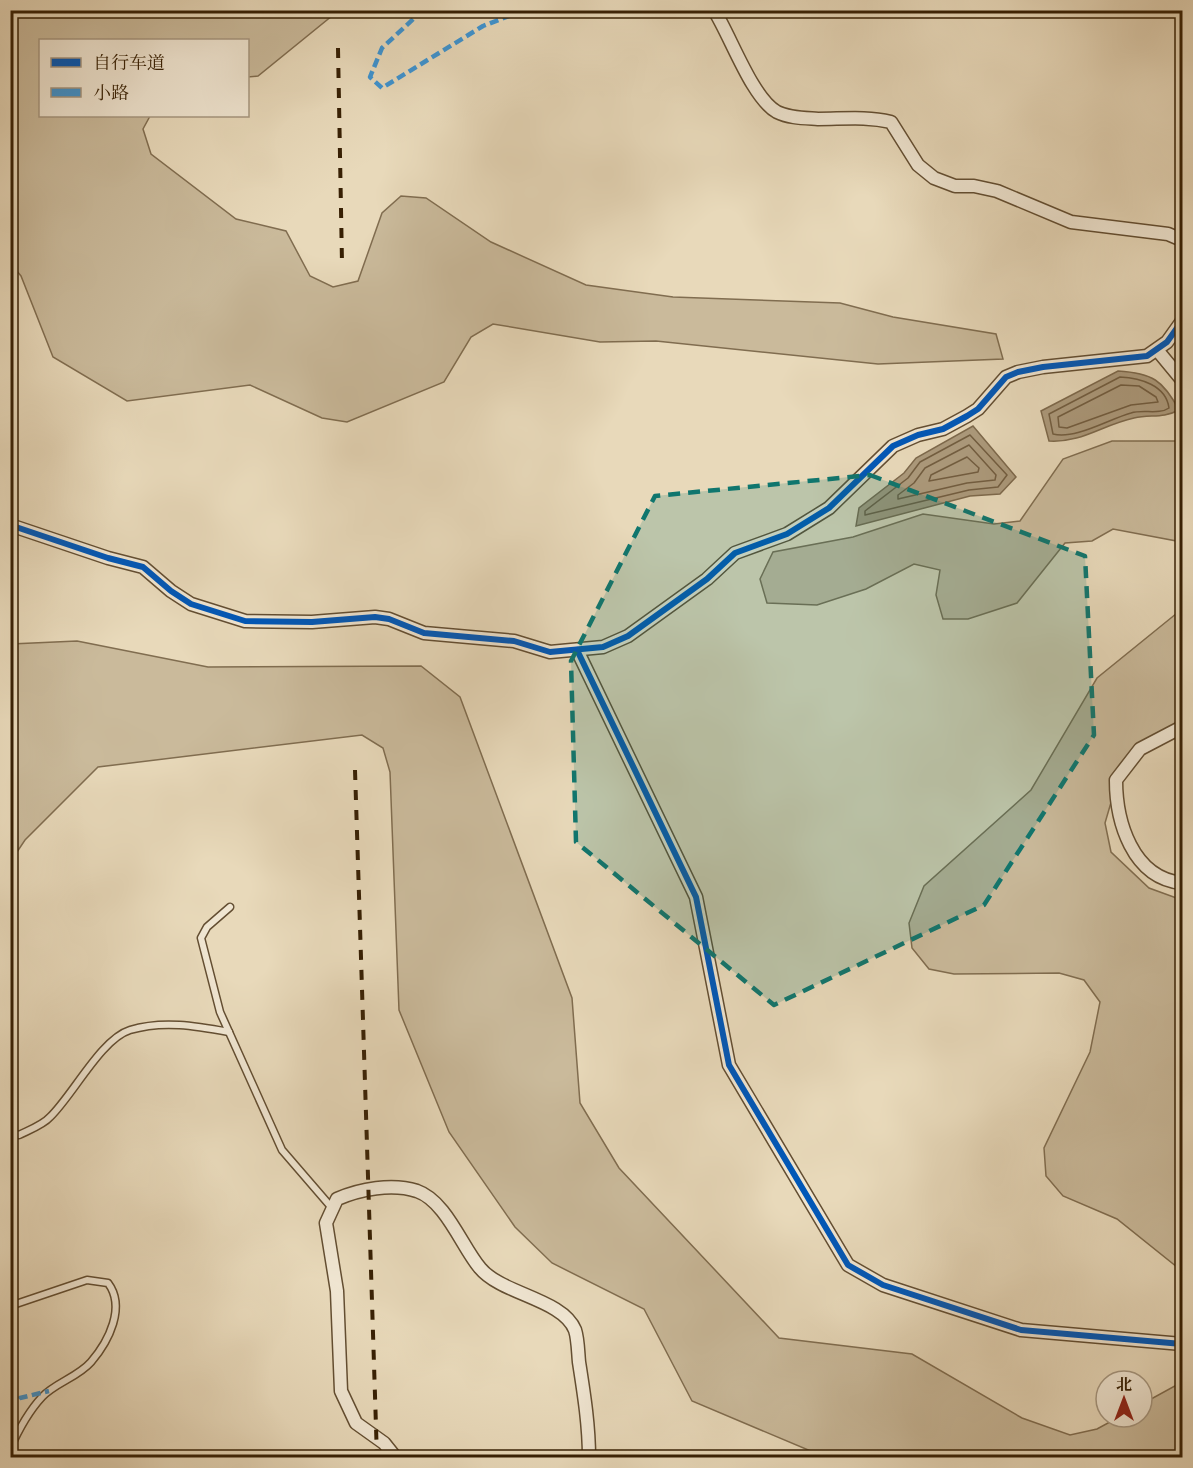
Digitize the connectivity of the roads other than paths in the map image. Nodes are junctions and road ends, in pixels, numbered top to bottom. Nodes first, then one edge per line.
1 (714, 10) edge
2 (1182, 240) edge
3 (1182, 321) edge
4 (1158, 351) junction
5 (1182, 380) edge
6 (10, 525) edge
7 (577, 651) junction
8 (1182, 727) edge
9 (1182, 883) edge
10 (230, 907) dead end
11 (229, 1032) junction
12 (10, 1132) edge
13 (333, 1208) junction
14 (10, 1306) edge
15 (1182, 1344) edge
16 (10, 1449) edge
17 (396, 1458) edge
18 (589, 1458) edge

1 - 2 street
3 - 4 street
4 - 5 street
4 - 7 street
6 - 7 street
7 - 15 street
8 - 9 street
10 - 11 lane
11 - 12 lane
11 - 13 lane
13 - 17 street
13 - 18 street
14 - 16 lane

